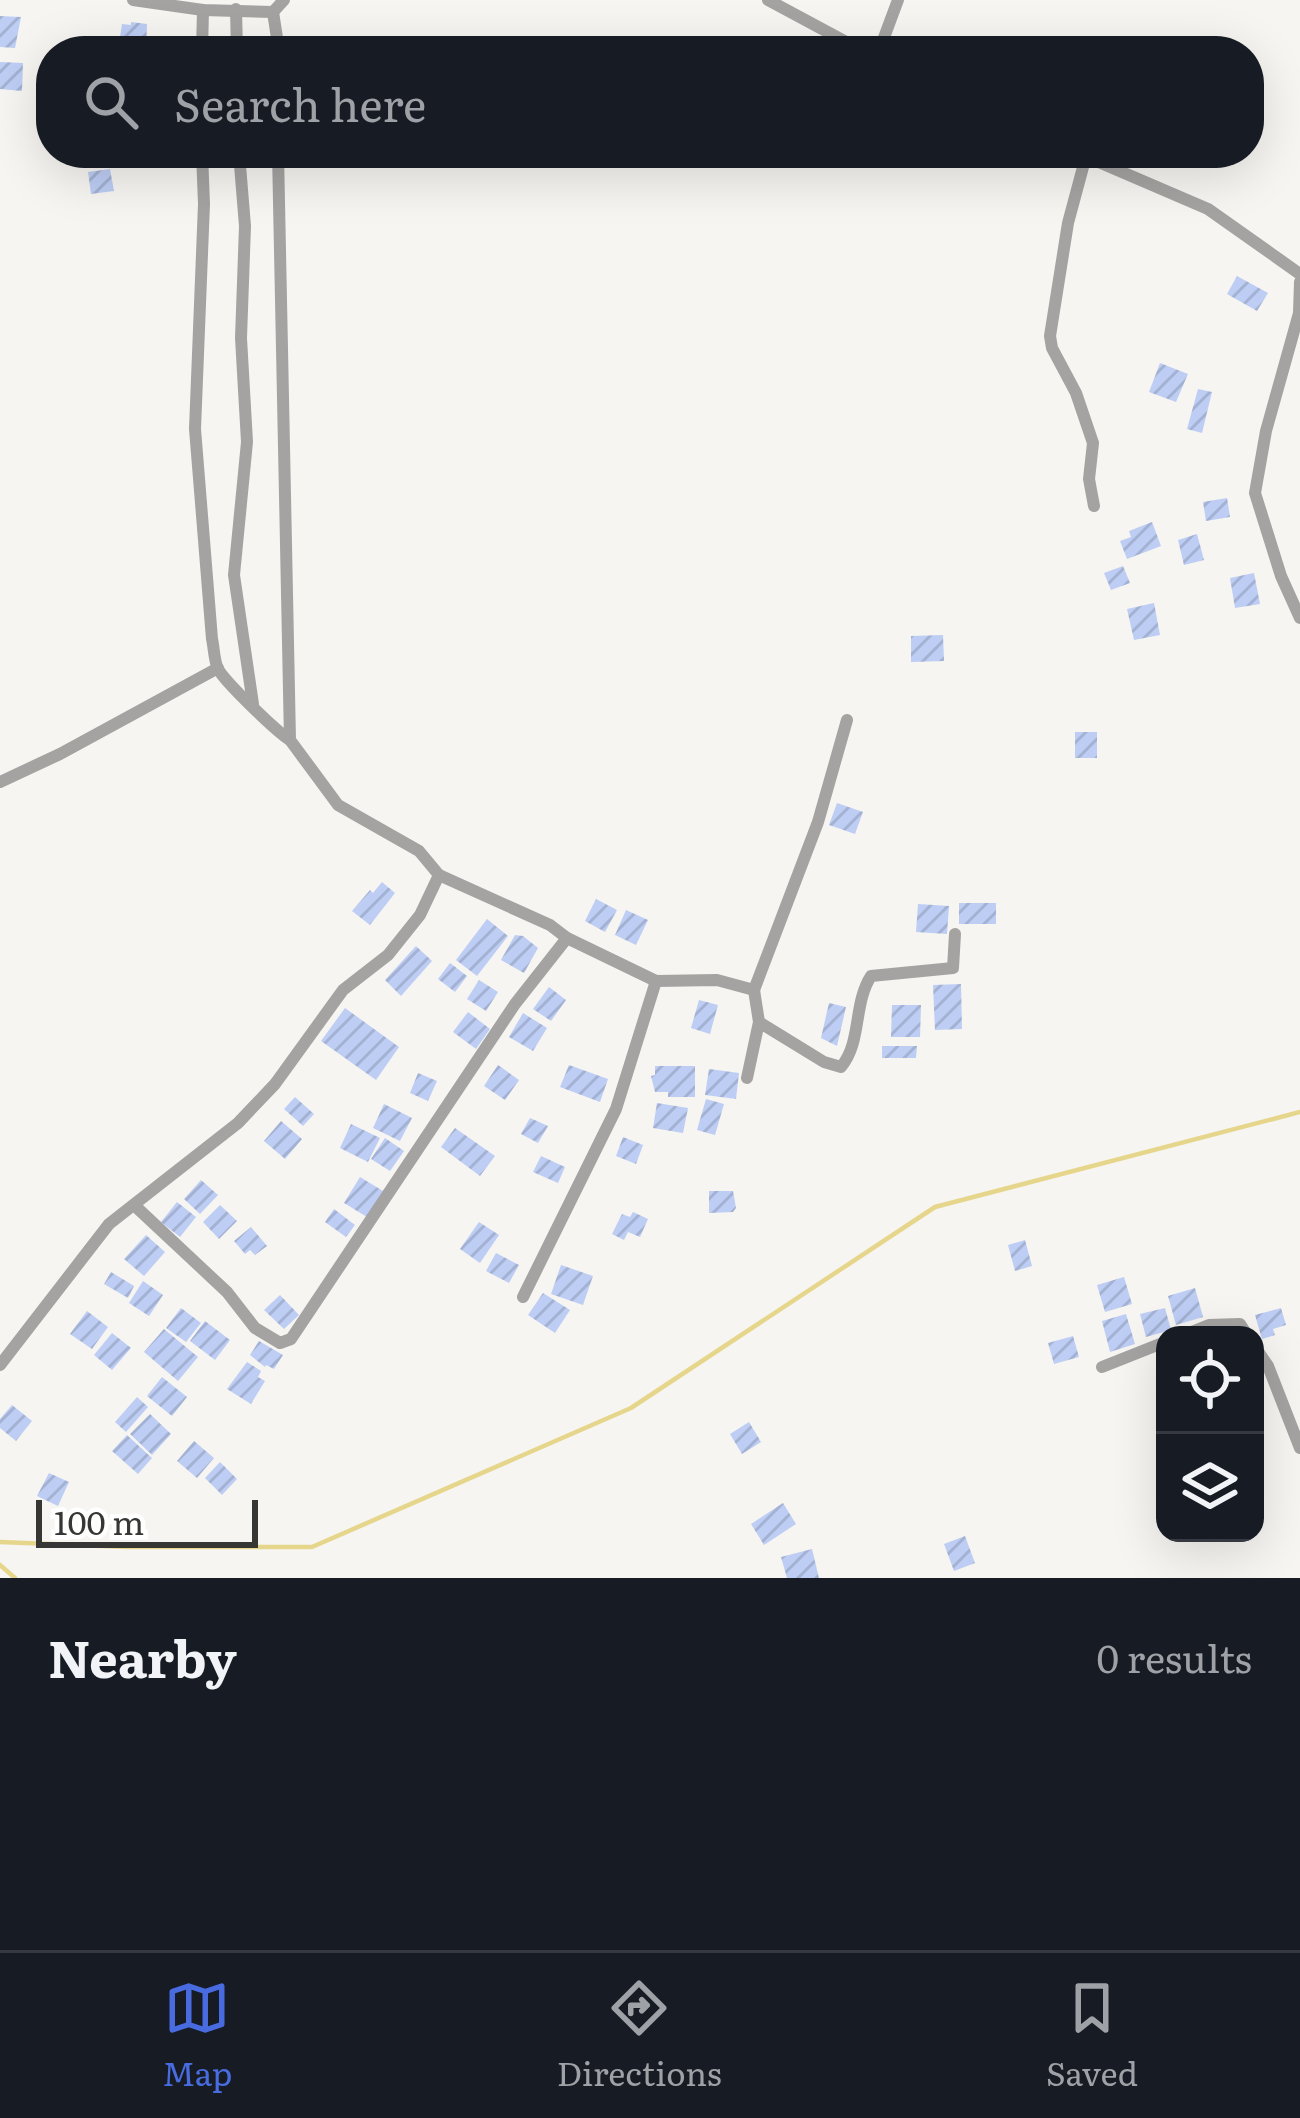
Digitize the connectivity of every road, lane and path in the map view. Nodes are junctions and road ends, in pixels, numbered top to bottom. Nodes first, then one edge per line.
1 (133, 0) edge
2 (284, 0) edge
3 (768, 0) edge
4 (898, 0) edge
5 (236, 9) junction
6 (203, 10) junction
7 (273, 13) junction
8 (202, 36) edge
9 (237, 36) edge
10 (277, 36) edge
11 (835, 36) edge
12 (885, 36) edge
13 (203, 168) edge
14 (240, 168) edge
15 (278, 168) edge
16 (1079, 168) edge
17 (1112, 168) edge
18 (1300, 278) edge
19 (1094, 506) dead end
20 (1300, 618) edge
21 (218, 668) junction
22 (253, 704) junction
23 (847, 720) dead end
24 (290, 740) junction
25 (0, 782) edge
26 (440, 875) junction
27 (956, 934) dead end
28 (567, 938) junction
29 (656, 981) junction
30 (754, 990) junction
31 (759, 1022) junction
32 (747, 1078) dead end
33 (134, 1205) junction
34 (523, 1297) dead end
35 (1206, 1326) edge
36 (1241, 1326) edge
37 (1156, 1346) edge
38 (1264, 1360) edge
39 (0, 1365) edge
40 (1102, 1367) dead end
41 (1300, 1448) edge

1 - 6 street
2 - 7 street
3 - 11 street
4 - 12 street
5 - 6 street
5 - 7 street
5 - 9 street
6 - 8 street
7 - 10 street
13 - 21 street
14 - 22 street
15 - 24 street
16 - 19 street
17 - 18 street
18 - 20 street
21 - 22 street
21 - 25 street
22 - 24 street
23 - 30 street
24 - 26 street
26 - 28 street
26 - 33 street
27 - 31 street
28 - 29 street
28 - 33 street
29 - 30 street
29 - 34 street
30 - 31 street
31 - 32 street
33 - 39 street
35 - 36 street
37 - 40 street
38 - 41 street

